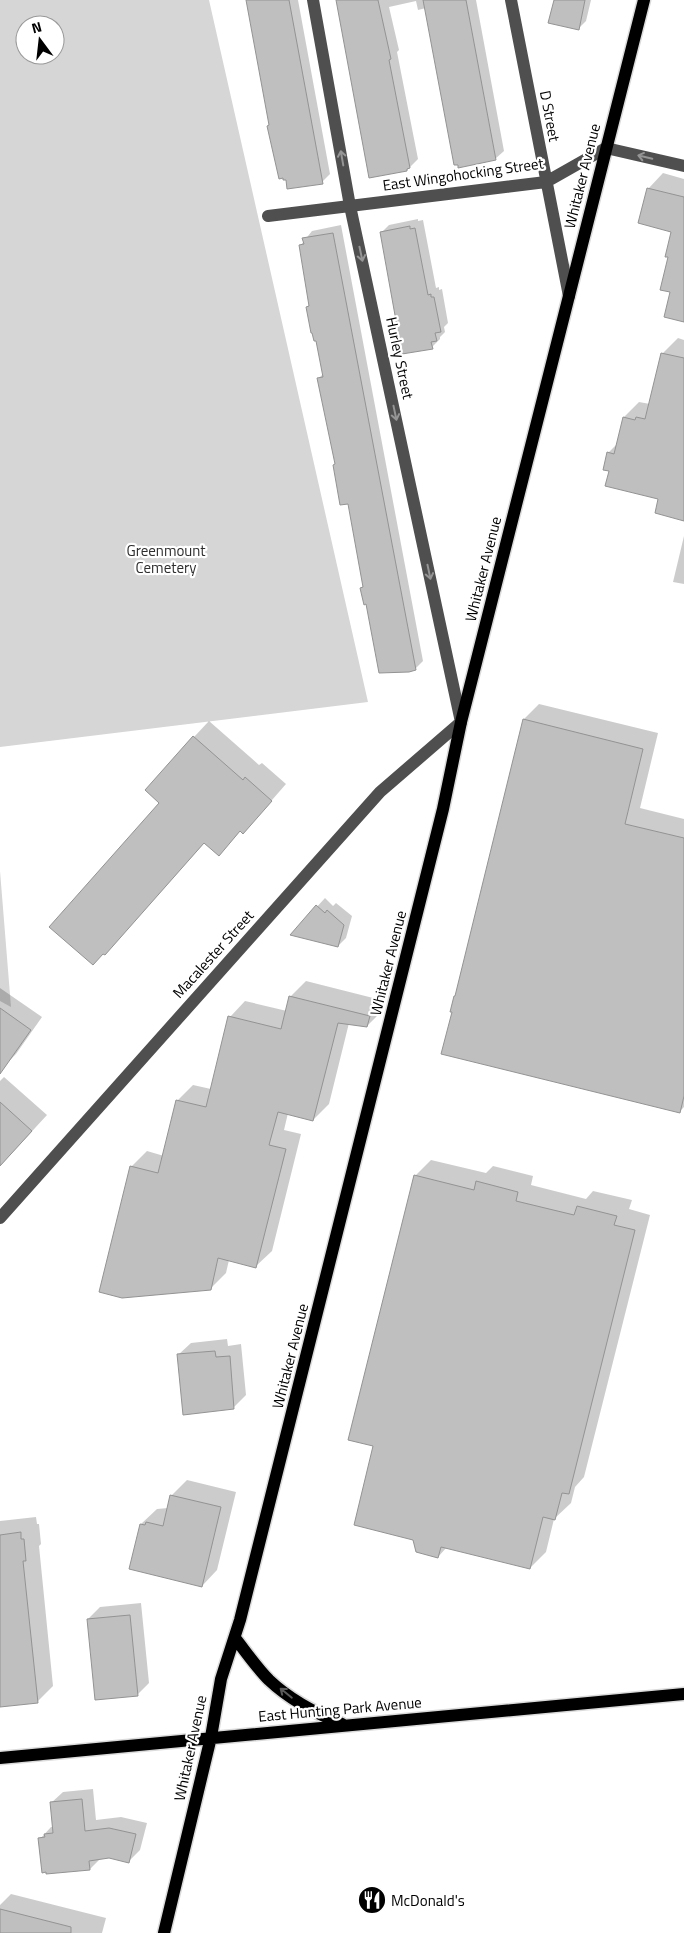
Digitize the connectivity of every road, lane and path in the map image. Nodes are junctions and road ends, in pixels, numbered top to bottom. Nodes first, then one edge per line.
1 (314, 0) edge
2 (511, 0) edge
3 (644, 0) edge
4 (606, 148) junction
5 (684, 166) edge
6 (546, 182) junction
7 (350, 206) junction
8 (268, 216) dead end
9 (568, 296) junction
10 (461, 722) junction
11 (0, 1218) edge
12 (235, 1638) junction
13 (684, 1694) edge
14 (344, 1725) junction
15 (211, 1737) junction
16 (0, 1758) edge
17 (164, 1933) edge

7 -> 1 street, Hurley Street
2 - 6 street, D Street
3 - 4 main road, Whitaker Avenue
5 -> 4 street
4 - 6 street, East Wingohocking Street
4 - 9 main road, Whitaker Avenue
6 - 7 street, East Wingohocking Street
6 - 9 street, D Street
7 - 8 street, East Wingohocking Street
7 -> 10 street, Hurley Street
9 - 10 main road, Whitaker Avenue
10 - 11 street, Macalester Street
10 - 12 main road, Whitaker Avenue
14 -> 12 main road
12 - 15 main road, Whitaker Avenue
13 - 14 main road, East Hunting Park Avenue
14 - 15 main road, East Hunting Park Avenue
15 - 16 main road, East Hunting Park Avenue
15 - 17 main road, Whitaker Avenue

